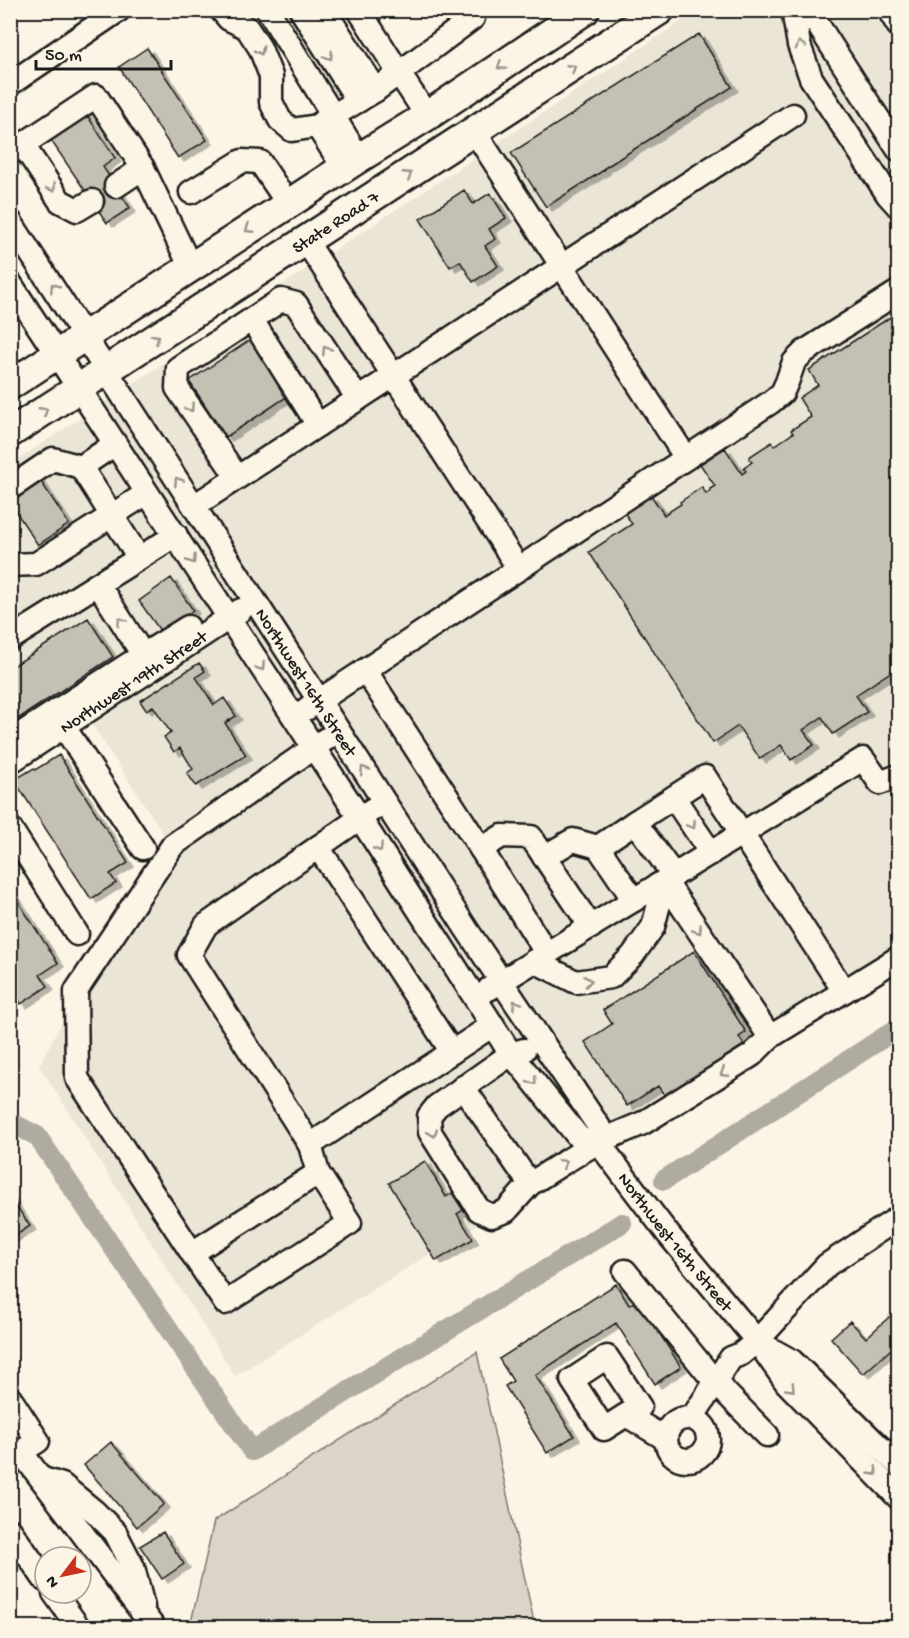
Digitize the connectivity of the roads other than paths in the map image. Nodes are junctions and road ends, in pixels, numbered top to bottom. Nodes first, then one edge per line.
1 (119, 10) edge
2 (221, 10) edge
3 (268, 10) edge
4 (300, 10) edge
5 (324, 10) edge
6 (359, 10) edge
7 (585, 10) edge
8 (660, 10) edge
9 (794, 10) edge
10 (889, 10) edge
11 (471, 13) edge
12 (898, 25) edge
13 (399, 73) junction
14 (10, 84) edge
15 (367, 95) junction
16 (793, 115) dead end
17 (427, 116) junction
18 (325, 121) junction
19 (475, 132) junction
20 (17, 149) edge
21 (898, 149) edge
22 (352, 163) junction
23 (143, 168) junction
24 (116, 186) dead end
25 (191, 192) dead end
26 (92, 201) dead end
27 (288, 204) junction
28 (898, 206) edge
29 (10, 220) edge
30 (306, 241) junction
31 (561, 266) junction
32 (191, 268) junction
33 (10, 283) edge
34 (898, 292) edge
35 (252, 320) junction
36 (86, 336) junction
37 (58, 354) junction
38 (107, 370) junction
39 (393, 375) junction
40 (10, 385) edge
41 (78, 388) junction
42 (358, 399) junction
43 (318, 424) junction
44 (10, 433) edge
45 (115, 444) junction
46 (686, 458) junction
47 (81, 466) junction
48 (237, 477) junction
49 (10, 488) edge
50 (147, 493) junction
51 (194, 506) junction
52 (112, 515) junction
53 (176, 535) junction
54 (139, 558) junction
55 (10, 565) edge
56 (519, 569) junction
57 (98, 584) junction
58 (251, 595) junction
59 (226, 612) junction
60 (10, 639) edge
61 (144, 655) junction
62 (365, 670) junction
63 (319, 700) junction
64 (294, 717) junction
65 (64, 727) junction
66 (338, 730) junction
67 (10, 741) edge
68 (314, 747) junction
69 (10, 762) edge
70 (898, 776) edge
71 (674, 798) junction
72 (383, 801) junction
73 (360, 818) junction
74 (635, 822) junction
75 (10, 828) edge
76 (742, 834) junction
77 (598, 846) junction
78 (318, 847) junction
79 (143, 848) dead end
80 (481, 849) junction
81 (711, 853) junction
82 (544, 857) junction
83 (669, 879) junction
84 (634, 900) junction
85 (591, 927) junction
86 (77, 934) dead end
87 (541, 957) junction
88 (898, 958) edge
89 (501, 981) junction
90 (844, 991) junction
91 (475, 997) junction
92 (493, 1025) junction
93 (770, 1037) junction
94 (542, 1043) junction
95 (452, 1052) junction
96 (512, 1054) junction
97 (463, 1087) junction
98 (598, 1142) junction
99 (310, 1145) junction
100 (318, 1173) junction
101 (530, 1184) junction
102 (898, 1218) edge
103 (192, 1253) junction
104 (625, 1270) dead end
105 (749, 1347) junction
106 (720, 1387) junction
107 (10, 1398) edge
108 (626, 1415) dead end
109 (698, 1422) junction
110 (767, 1435) dead end
111 (666, 1438) junction
112 (16, 1456) edge
113 (898, 1465) edge
114 (898, 1497) edge
115 (10, 1530) edge
116 (33, 1563) edge
117 (63, 1605) edge
118 (150, 1622) edge
119 (79, 1628) edge

1 - 14 street
2 -> 18 street
3 - 18 street
4 -> 15 street
5 - 15 street
6 - 13 street
7 -> 17 main road
19 -> 8 main road, State Road 7
9 - 21 street
28 -> 9 street
10 - 12 street
11 - 13 street
13 - 15 street
13 - 17 street
15 - 18 street
16 - 31 street
17 - 22 main road
18 - 22 street
30 -> 19 main road, State Road 7
19 - 31 street
20 - 23 street
20 -> 26 street
22 - 27 main road
23 - 24 street
23 - 32 street
25 - 27 street
27 -> 32 main road
36 -> 29 street, Northwest 16th Street
38 -> 30 main road, State Road 7
30 - 39 street
31 - 39 street
31 - 46 street
32 - 36 main road
33 - 37 street, Northwest 16th Street
34 - 46 street
42 -> 35 street
35 - 43 street
35 -> 48 street
36 - 37 main road
36 - 38 street, Northwest 16th Street
37 - 40 main road
37 - 41 street, Northwest 16th Street
38 - 41 main road, State Road 7
51 -> 38 street, Northwest 16th Street
39 - 42 street
39 - 56 street
44 -> 41 main road, State Road 7
41 - 45 street, Northwest 16th Street
42 - 43 street
43 - 48 street
45 - 47 street
45 - 50 street, Northwest 16th Street
46 - 56 street
47 - 49 street
47 - 52 street
48 - 51 street
50 - 52 street
50 - 53 street, Northwest 16th Street
51 - 58 street, Northwest 16th Street
52 - 54 street
52 - 55 street
53 - 54 street
53 -> 59 street, Northwest 16th Street
54 - 57 street
56 - 62 street
57 - 60 street
61 -> 57 street
58 - 59 street, Northwest 19th Street
58 - 63 street, Northwest 16th Street
59 - 61 street
59 -> 64 street, Northwest 16th Street
59 - 65 street, Northwest 19th Street
61 - 67 street
62 - 63 street
62 - 80 street
63 - 64 street
63 - 66 street, Northwest 16th Street
64 - 68 street, Northwest 16th Street
65 - 69 street, Northwest 19th Street
65 - 79 street
66 - 68 street
72 -> 66 street, Northwest 16th Street
68 - 73 street, Northwest 16th Street
68 - 103 street
70 - 76 street
71 - 74 street
71 - 76 street
71 -> 81 street
72 - 73 street
72 - 89 street, Northwest 16th Street
73 - 78 street
73 -> 91 street, Northwest 16th Street
74 - 77 street
74 - 83 street
75 - 86 street
76 - 81 street
76 - 90 street
77 - 82 street
77 - 84 street
78 - 95 street
78 - 99 street
80 - 82 street
80 - 87 street
81 - 83 street
82 - 85 street
83 - 84 street
87 -> 83 street
83 -> 93 street
84 - 85 street
85 - 87 street
87 - 89 street
88 - 90 street
89 - 91 street
94 -> 89 street, Northwest 16th Street
90 - 93 street
91 - 92 street, Northwest 16th Street
92 - 95 street
92 - 96 street, Northwest 16th Street
93 -> 98 street
94 - 96 street
94 - 98 street, Northwest 16th Street
95 - 99 street
96 - 97 street
96 -> 98 street, Northwest 16th Street
97 - 101 street
97 -> 101 street
101 -> 98 street
98 - 105 street, Northwest 16th Street
99 - 100 street
100 - 103 street
100 - 103 street
102 - 105 street
104 - 106 street
105 - 106 street
105 - 113 street, Northwest 16th Street
105 -> 114 street, Northwest 16th Street
106 - 109 street
106 - 110 street
107 - 112 street
108 - 111 street
109 - 111 street
109 - 111 street
112 - 118 street
115 - 116 street
117 - 119 street

